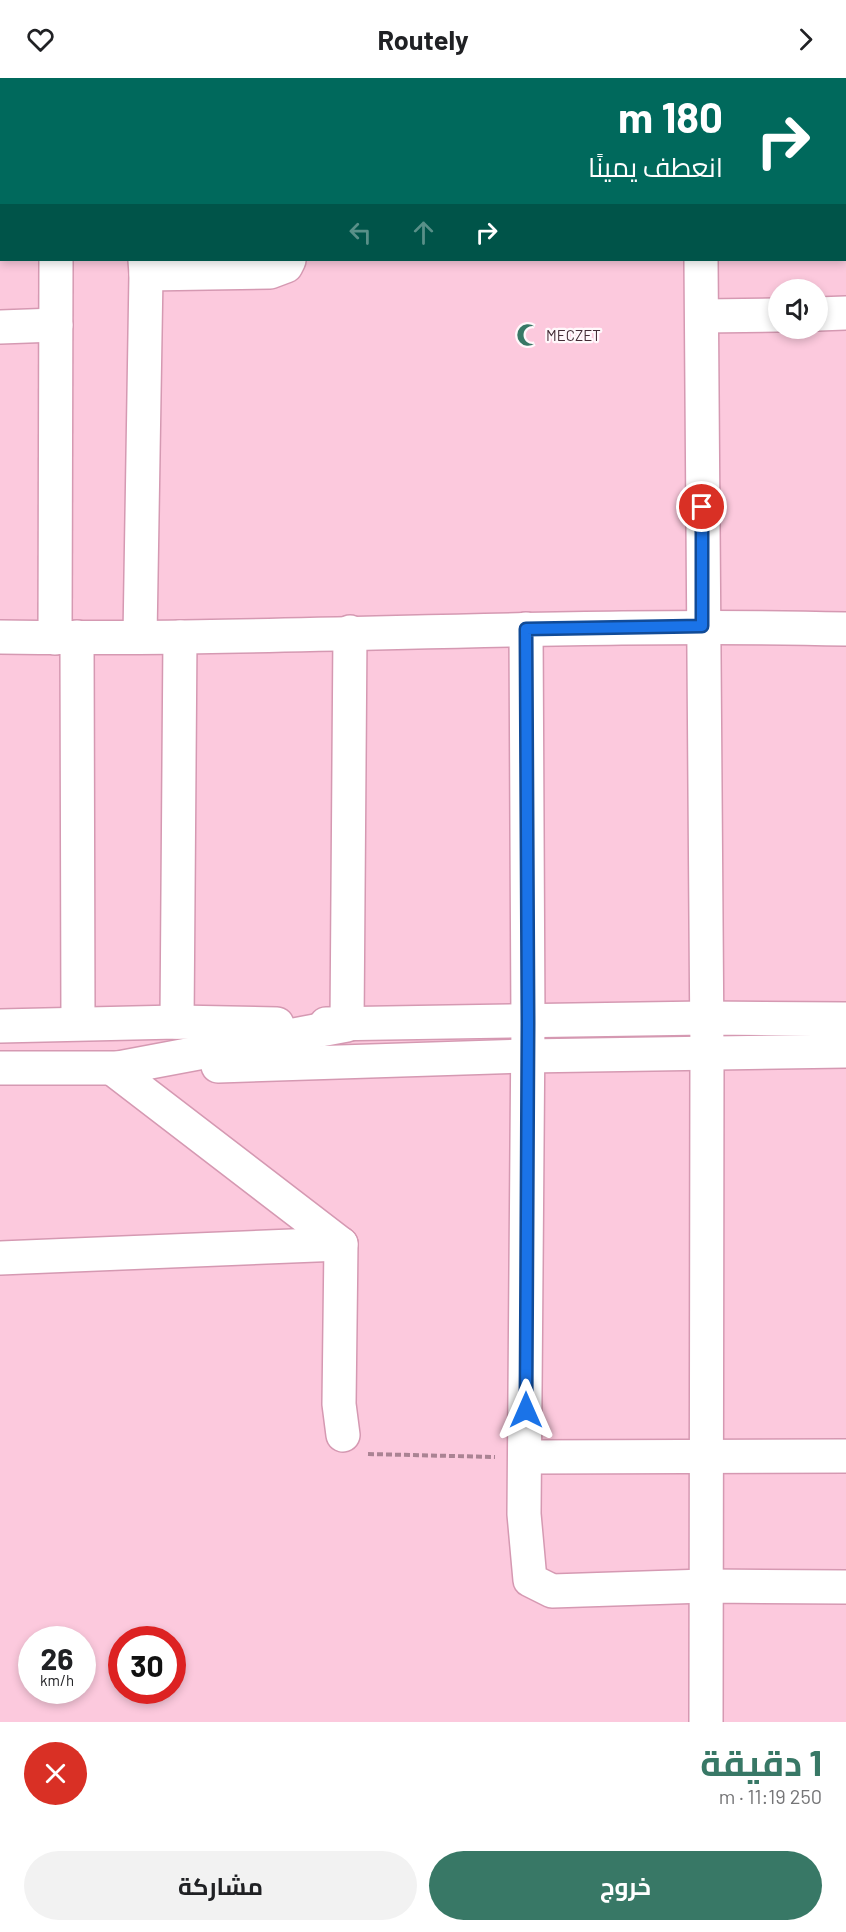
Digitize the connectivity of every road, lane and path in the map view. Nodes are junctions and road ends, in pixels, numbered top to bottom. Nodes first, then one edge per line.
1 (56, 261) edge
2 (288, 261) edge
3 (701, 261) edge
4 (146, 267) edge
5 (846, 313) edge
6 (828, 314) edge
7 (768, 315) edge
8 (703, 316) junction
9 (56, 325) junction
10 (0, 327) edge
11 (702, 626) junction
12 (526, 629) junction
13 (846, 629) edge
14 (350, 632) junction
15 (0, 637) edge
16 (66, 637) junction
17 (140, 637) junction
18 (180, 637) junction
19 (705, 1018) junction
20 (846, 1019) edge
21 (177, 1022) junction
22 (78, 1023) junction
23 (528, 1023) junction
24 (347, 1025) junction
25 (0, 1026) edge
26 (846, 1051) edge
27 (707, 1053) junction
28 (527, 1056) junction
29 (0, 1068) edge
30 (113, 1069) junction
31 (341, 1244) junction
32 (0, 1258) edge
33 (343, 1435) joint
34 (846, 1456) edge
35 (526, 1457) junction
36 (706, 1457) junction
37 (705, 1586) junction
38 (846, 1587) edge
39 (706, 1722) edge

1 - 9 street
2 - 4 street
3 - 8 street
4 - 17 street
5 - 6 street
7 - 8 street
8 - 11 street
9 - 10 street
9 - 16 street
11 - 12 street
11 - 13 street
11 - 19 street
12 - 14 street
12 - 23 street
14 - 18 street
14 - 24 street
15 - 16 street
16 - 17 street
16 - 22 street
17 - 18 street
18 - 21 street
19 - 20 street
19 - 23 street
19 - 27 street
21 - 22 street
21 - 24 street
22 - 25 street
23 - 24 street
23 - 28 street
24 - 30 street
26 - 27 street
27 - 28 street
27 - 36 street
28 - 30 street
28 - 35 street
29 - 30 street
30 - 31 street
31 - 32 street
31 - 33 street
33 - 35 path
34 - 36 street
35 - 36 street
35 - 37 street
36 - 37 street
37 - 38 street
37 - 39 street

